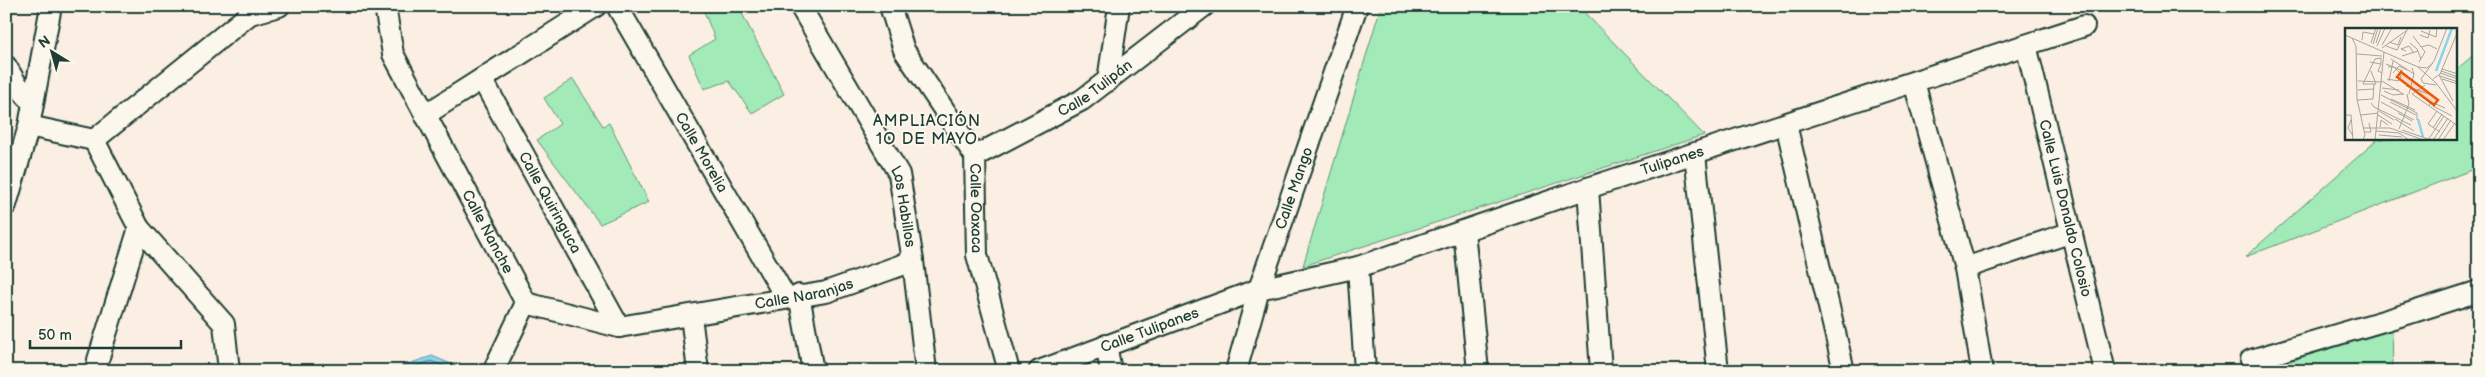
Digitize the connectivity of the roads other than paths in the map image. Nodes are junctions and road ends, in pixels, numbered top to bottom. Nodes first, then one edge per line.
1 (51, 6) edge
2 (279, 6) edge
3 (385, 6) edge
4 (596, 6) edge
5 (617, 6) edge
6 (800, 6) edge
7 (890, 6) edge
8 (1119, 6) edge
9 (1204, 6) edge
10 (1357, 6) edge
11 (250, 10) edge
12 (2084, 26) dead end
13 (2026, 45) junction
14 (6, 66) edge
15 (482, 79) junction
16 (1108, 81) junction
17 (1914, 82) junction
18 (34, 104) junction
19 (425, 115) junction
20 (1786, 124) junction
21 (29, 126) junction
22 (94, 140) junction
23 (1695, 154) junction
24 (975, 156) junction
25 (1588, 188) junction
26 (6, 205) edge
27 (139, 228) junction
28 (1464, 231) junction
29 (2072, 232) junction
30 (913, 261) junction
31 (1358, 267) junction
32 (1965, 268) junction
33 (1259, 289) junction
34 (2479, 291) edge
35 (792, 297) junction
36 (526, 303) junction
37 (691, 316) junction
38 (619, 327) junction
39 (1106, 345) junction
40 (496, 365) dead end
41 (97, 371) edge
42 (229, 371) edge
43 (698, 371) edge
44 (813, 371) edge
45 (926, 371) edge
46 (1009, 371) edge
47 (1040, 371) edge
48 (1111, 371) edge
49 (1236, 371) edge
50 (1365, 371) edge
51 (1478, 371) edge
52 (1601, 371) edge
53 (1718, 371) edge
54 (1844, 371) edge
55 (1982, 371) edge
56 (2105, 371) edge
57 (2253, 371) edge

1 - 18 street
2 - 11 street
3 - 19 street, Calle Nanche
4 - 15 street
5 - 35 street, Calle Morelia
6 - 30 street, Los Habillos
7 - 24 street, Calle Oaxaca
8 - 16 street
9 - 16 street, Calle Tulipán
10 - 33 street, Calle Mango
11 - 22 street
12 - 13 street, Tulipanes
13 - 17 street, Tulipanes
13 - 29 street, Calle Luis Donaldo Colosio
14 - 18 street
15 - 19 street
15 - 38 street, Calle Quiringuca
16 - 24 street, Calle Tulipán
17 - 20 street, Tulipanes
17 - 32 street
18 - 21 street
19 - 36 street, Calle Nanche
20 - 23 street, Tulipanes
20 - 54 street
21 - 22 street
21 - 26 street
22 - 27 street
23 - 25 street, Tulipanes
23 - 53 street
24 - 46 street, Calle Oaxaca
25 - 28 street, Tulipanes
25 - 52 street
27 - 41 street
27 - 42 street
28 - 31 street, Tulipanes
28 - 51 street
29 - 32 street
29 - 56 street, Calle Luis Donaldo Colosio
30 - 35 street, Calle Naranjas
30 - 45 street, Los Habillos
31 - 33 street, Tulipanes
31 - 50 street
32 - 55 street
33 - 39 street, Calle Tulipanes
33 - 49 street, Calle Mango
34 - 57 street
35 - 37 street, Calle Naranjas
35 - 44 street, Calle Morelia
36 - 38 street
36 - 40 street
37 - 38 street
37 - 43 street
39 - 47 street, Calle Tulipanes
39 - 48 street

